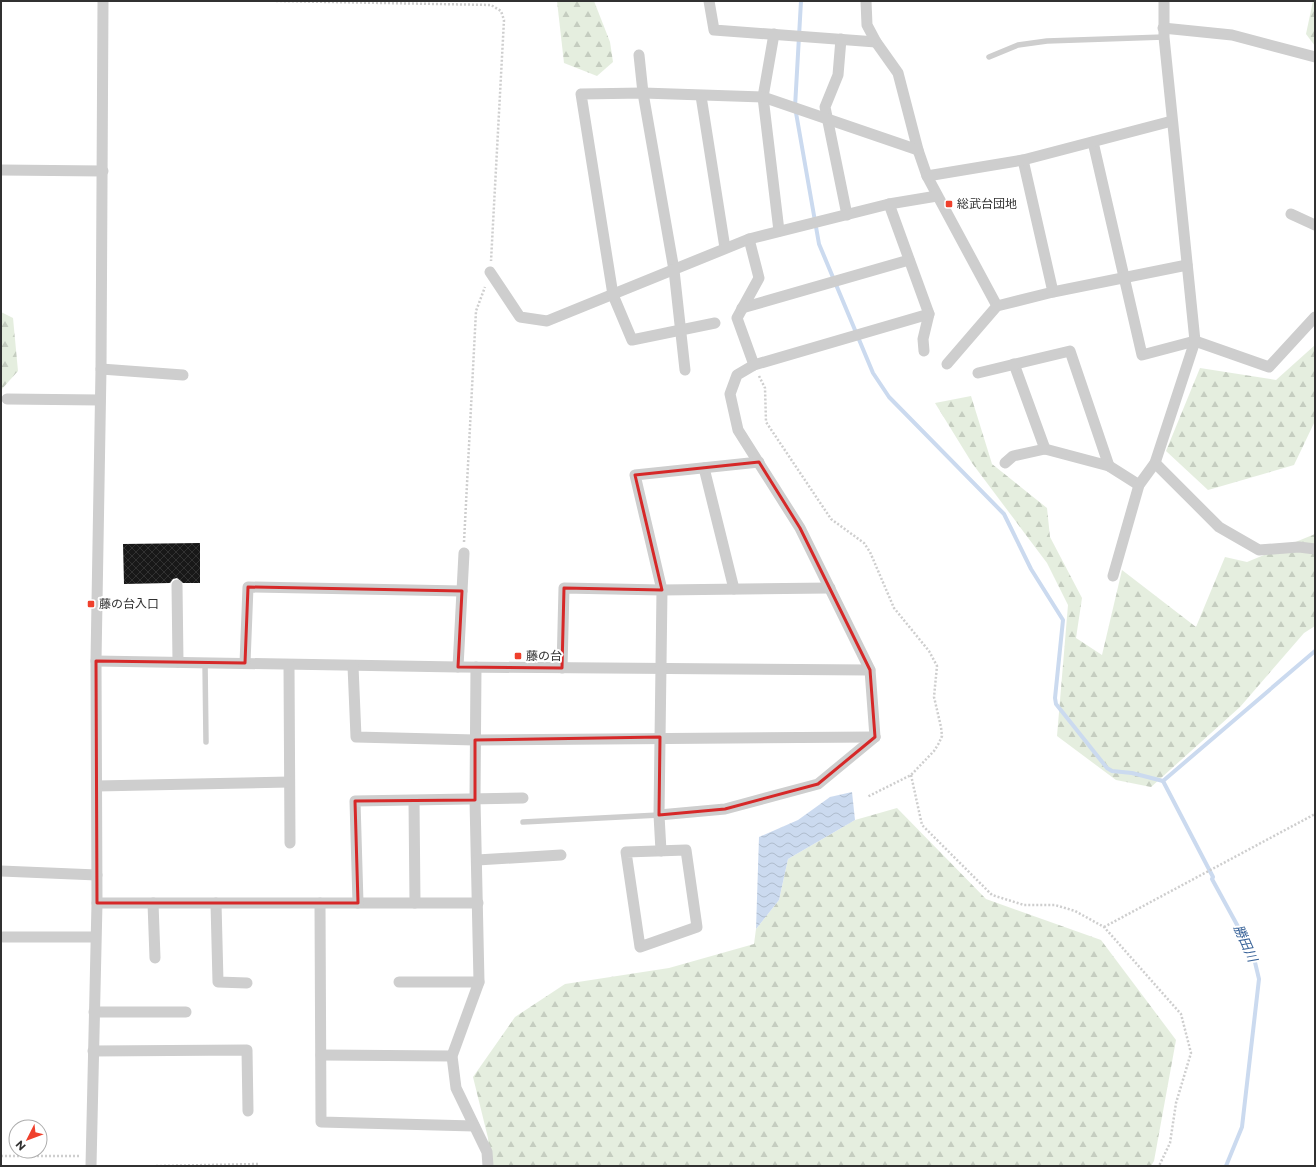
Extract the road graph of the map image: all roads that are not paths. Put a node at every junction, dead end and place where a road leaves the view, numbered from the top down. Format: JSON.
{"nodes":[{"id":1,"x":103,"y":1,"type":"edge"},
{"id":2,"x":709,"y":1,"type":"edge"},
{"id":3,"x":866,"y":1,"type":"edge"},
{"id":4,"x":1164,"y":1,"type":"edge"},
{"id":5,"x":1164,"y":32,"type":"junction"},
{"id":6,"x":774,"y":34,"type":"junction"},
{"id":7,"x":841,"y":39,"type":"junction"},
{"id":8,"x":876,"y":42,"type":"junction"},
{"id":9,"x":639,"y":55,"type":"dead end"},
{"id":10,"x":989,"y":57,"type":"dead end"},
{"id":11,"x":1315,"y":57,"type":"edge"},
{"id":12,"x":643,"y":93,"type":"junction"},
{"id":13,"x":701,"y":96,"type":"junction"},
{"id":14,"x":763,"y":97,"type":"junction"},
{"id":15,"x":826,"y":118,"type":"junction"},
{"id":16,"x":1172,"y":121,"type":"junction"},
{"id":17,"x":1093,"y":142,"type":"junction"},
{"id":18,"x":918,"y":150,"type":"junction"},
{"id":19,"x":1023,"y":160,"type":"junction"},
{"id":20,"x":1,"y":170,"type":"edge"},
{"id":21,"x":103,"y":171,"type":"junction"},
{"id":22,"x":927,"y":176,"type":"junction"},
{"id":23,"x":937,"y":196,"type":"junction"},
{"id":24,"x":889,"y":204,"type":"junction"},
{"id":25,"x":1291,"y":214,"type":"dead end"},
{"id":26,"x":847,"y":215,"type":"junction"},
{"id":27,"x":1315,"y":225,"type":"edge"},
{"id":28,"x":779,"y":231,"type":"junction"},
{"id":29,"x":749,"y":239,"type":"junction"},
{"id":30,"x":725,"y":248,"type":"junction"},
{"id":31,"x":910,"y":260,"type":"junction"},
{"id":32,"x":1187,"y":265,"type":"junction"},
{"id":33,"x":674,"y":270,"type":"junction"},
{"id":34,"x":490,"y":272,"type":"road end"},
{"id":35,"x":1124,"y":277,"type":"junction"},
{"id":36,"x":1053,"y":292,"type":"junction"},
{"id":37,"x":613,"y":296,"type":"junction"},
{"id":38,"x":997,"y":306,"type":"junction"},
{"id":39,"x":742,"y":308,"type":"junction"},
{"id":40,"x":929,"y":314,"type":"junction"},
{"id":41,"x":1315,"y":317,"type":"edge"},
{"id":42,"x":715,"y":323,"type":"dead end"},
{"id":43,"x":682,"y":330,"type":"junction"},
{"id":44,"x":1195,"y":341,"type":"junction"},
{"id":45,"x":924,"y":351,"type":"dead end"},
{"id":46,"x":947,"y":364,"type":"dead end"},
{"id":47,"x":1014,"y":364,"type":"junction"},
{"id":48,"x":754,"y":365,"type":"junction"},
{"id":49,"x":101,"y":369,"type":"junction"},
{"id":50,"x":685,"y":370,"type":"dead end"},
{"id":51,"x":978,"y":372,"type":"dead end"},
{"id":52,"x":183,"y":375,"type":"dead end"},
{"id":53,"x":8,"y":399,"type":"dead end"},
{"id":54,"x":100,"y":400,"type":"junction"},
{"id":55,"x":1045,"y":449,"type":"junction"},
{"id":56,"x":759,"y":462,"type":"junction"},
{"id":57,"x":1005,"y":463,"type":"dead end"},
{"id":58,"x":1155,"y":463,"type":"junction"},
{"id":59,"x":1109,"y":466,"type":"junction"},
{"id":60,"x":704,"y":468,"type":"junction"},
{"id":61,"x":1139,"y":485,"type":"junction"},
{"id":62,"x":1315,"y":549,"type":"edge"},
{"id":63,"x":464,"y":553,"type":"road end"},
{"id":64,"x":1113,"y":576,"type":"dead end"},
{"id":65,"x":177,"y":585,"type":"dead end"},
{"id":66,"x":830,"y":588,"type":"junction"},
{"id":67,"x":734,"y":589,"type":"junction"},
{"id":68,"x":662,"y":590,"type":"junction"},
{"id":69,"x":462,"y":591,"type":"junction"},
{"id":70,"x":96,"y":661,"type":"junction"},
{"id":71,"x":178,"y":662,"type":"junction"},
{"id":72,"x":205,"y":662,"type":"junction"},
{"id":73,"x":245,"y":663,"type":"junction"},
{"id":74,"x":289,"y":665,"type":"junction"},
{"id":75,"x":353,"y":666,"type":"junction"},
{"id":76,"x":458,"y":667,"type":"junction"},
{"id":77,"x":476,"y":667,"type":"junction"},
{"id":78,"x":562,"y":668,"type":"junction"},
{"id":79,"x":660,"y":668,"type":"junction"},
{"id":80,"x":870,"y":670,"type":"junction"},
{"id":81,"x":660,"y":737,"type":"junction"},
{"id":82,"x":876,"y":737,"type":"junction"},
{"id":83,"x":475,"y":740,"type":"junction"},
{"id":84,"x":206,"y":742,"type":"dead end"},
{"id":85,"x":289,"y":782,"type":"junction"},
{"id":86,"x":97,"y":786,"type":"junction"},
{"id":87,"x":523,"y":798,"type":"dead end"},
{"id":88,"x":475,"y":800,"type":"junction"},
{"id":89,"x":414,"y":801,"type":"junction"},
{"id":90,"x":659,"y":815,"type":"junction"},
{"id":91,"x":523,"y":822,"type":"dead end"},
{"id":92,"x":290,"y":843,"type":"dead end"},
{"id":93,"x":661,"y":850,"type":"junction"},
{"id":94,"x":561,"y":855,"type":"dead end"},
{"id":95,"x":477,"y":860,"type":"junction"},
{"id":96,"x":1,"y":871,"type":"edge"},
{"id":97,"x":97,"y":875,"type":"junction"},
{"id":98,"x":98,"y":903,"type":"junction"},
{"id":99,"x":153,"y":903,"type":"junction"},
{"id":100,"x":216,"y":903,"type":"junction"},
{"id":101,"x":320,"y":903,"type":"junction"},
{"id":102,"x":358,"y":903,"type":"junction"},
{"id":103,"x":415,"y":903,"type":"junction"},
{"id":104,"x":478,"y":903,"type":"junction"},
{"id":105,"x":3,"y":937,"type":"dead end"},
{"id":106,"x":95,"y":937,"type":"junction"},
{"id":107,"x":155,"y":958,"type":"dead end"},
{"id":108,"x":399,"y":982,"type":"dead end"},
{"id":109,"x":479,"y":982,"type":"junction"},
{"id":110,"x":247,"y":983,"type":"dead end"},
{"id":111,"x":94,"y":1012,"type":"junction"},
{"id":112,"x":186,"y":1012,"type":"dead end"},
{"id":113,"x":93,"y":1051,"type":"junction"},
{"id":114,"x":321,"y":1055,"type":"junction"},
{"id":115,"x":452,"y":1056,"type":"junction"},
{"id":116,"x":248,"y":1110,"type":"dead end"},
{"id":117,"x":474,"y":1126,"type":"junction"},
{"id":118,"x":91,"y":1161,"type":"edge"},
{"id":119,"x":488,"y":1166,"type":"edge"}],
"edges":[{"from":1,"to":21,"type":"street"},
{"from":2,"to":6,"type":"street"},
{"from":3,"to":8,"type":"street"},
{"from":4,"to":5,"type":"street"},
{"from":5,"to":10,"type":"lane"},
{"from":5,"to":11,"type":"street"},
{"from":5,"to":16,"type":"street"},
{"from":6,"to":7,"type":"street"},
{"from":6,"to":14,"type":"street"},
{"from":7,"to":8,"type":"street"},
{"from":7,"to":15,"type":"street"},
{"from":8,"to":18,"type":"street"},
{"from":9,"to":12,"type":"street"},
{"from":12,"to":13,"type":"street"},
{"from":12,"to":33,"type":"street"},
{"from":12,"to":37,"type":"street"},
{"from":13,"to":14,"type":"street"},
{"from":13,"to":30,"type":"street"},
{"from":14,"to":15,"type":"street"},
{"from":14,"to":28,"type":"street"},
{"from":15,"to":18,"type":"street"},
{"from":15,"to":26,"type":"street"},
{"from":16,"to":17,"type":"street"},
{"from":16,"to":32,"type":"street"},
{"from":17,"to":19,"type":"street"},
{"from":17,"to":35,"type":"street"},
{"from":18,"to":22,"type":"street"},
{"from":19,"to":22,"type":"street"},
{"from":19,"to":36,"type":"street"},
{"from":20,"to":21,"type":"street"},
{"from":21,"to":49,"type":"street"},
{"from":22,"to":23,"type":"street"},
{"from":23,"to":24,"type":"street"},
{"from":23,"to":38,"type":"street"},
{"from":24,"to":26,"type":"street"},
{"from":24,"to":31,"type":"street"},
{"from":25,"to":27,"type":"street"},
{"from":26,"to":28,"type":"street"},
{"from":28,"to":29,"type":"street"},
{"from":29,"to":30,"type":"street"},
{"from":29,"to":39,"type":"street"},
{"from":30,"to":33,"type":"street"},
{"from":31,"to":39,"type":"street"},
{"from":31,"to":40,"type":"street"},
{"from":32,"to":35,"type":"street"},
{"from":32,"to":44,"type":"street"},
{"from":33,"to":37,"type":"street"},
{"from":33,"to":43,"type":"street"},
{"from":34,"to":37,"type":"street"},
{"from":35,"to":36,"type":"street"},
{"from":35,"to":44,"type":"street"},
{"from":36,"to":38,"type":"street"},
{"from":37,"to":43,"type":"street"},
{"from":38,"to":46,"type":"street"},
{"from":39,"to":48,"type":"street"},
{"from":40,"to":45,"type":"street"},
{"from":40,"to":48,"type":"street"},
{"from":41,"to":44,"type":"street"},
{"from":42,"to":43,"type":"street"},
{"from":43,"to":50,"type":"street"},
{"from":44,"to":58,"type":"street"},
{"from":47,"to":51,"type":"street"},
{"from":47,"to":55,"type":"street"},
{"from":47,"to":59,"type":"street"},
{"from":48,"to":56,"type":"street"},
{"from":49,"to":52,"type":"street"},
{"from":49,"to":54,"type":"street"},
{"from":53,"to":54,"type":"street"},
{"from":54,"to":70,"type":"street"},
{"from":55,"to":57,"type":"street"},
{"from":55,"to":59,"type":"street"},
{"from":56,"to":60,"type":"street"},
{"from":56,"to":66,"type":"street"},
{"from":58,"to":61,"type":"street"},
{"from":58,"to":62,"type":"street"},
{"from":59,"to":61,"type":"street"},
{"from":60,"to":67,"type":"street"},
{"from":60,"to":68,"type":"street"},
{"from":61,"to":64,"type":"street"},
{"from":63,"to":69,"type":"street"},
{"from":65,"to":71,"type":"street"},
{"from":66,"to":67,"type":"street"},
{"from":66,"to":80,"type":"street"},
{"from":67,"to":68,"type":"street"},
{"from":68,"to":78,"type":"street"},
{"from":68,"to":79,"type":"street"},
{"from":69,"to":73,"type":"street"},
{"from":69,"to":76,"type":"street"},
{"from":70,"to":71,"type":"street"},
{"from":70,"to":86,"type":"street"},
{"from":71,"to":72,"type":"street"},
{"from":72,"to":73,"type":"street"},
{"from":72,"to":84,"type":"lane"},
{"from":73,"to":74,"type":"street"},
{"from":74,"to":75,"type":"street"},
{"from":74,"to":85,"type":"street"},
{"from":75,"to":76,"type":"street"},
{"from":75,"to":83,"type":"street"},
{"from":76,"to":77,"type":"street"},
{"from":77,"to":78,"type":"street"},
{"from":77,"to":83,"type":"street"},
{"from":78,"to":79,"type":"street"},
{"from":79,"to":80,"type":"street"},
{"from":79,"to":81,"type":"street"},
{"from":80,"to":82,"type":"street"},
{"from":81,"to":82,"type":"street"},
{"from":81,"to":83,"type":"street"},
{"from":81,"to":90,"type":"street"},
{"from":82,"to":90,"type":"street"},
{"from":83,"to":88,"type":"street"},
{"from":85,"to":86,"type":"street"},
{"from":85,"to":92,"type":"street"},
{"from":86,"to":97,"type":"street"},
{"from":87,"to":88,"type":"street"},
{"from":88,"to":89,"type":"street"},
{"from":88,"to":95,"type":"street"},
{"from":89,"to":102,"type":"street"},
{"from":89,"to":103,"type":"street"},
{"from":90,"to":91,"type":"lane"},
{"from":90,"to":93,"type":"street"},
{"from":93,"to":93,"type":"street"},
{"from":94,"to":95,"type":"street"},
{"from":95,"to":104,"type":"street"},
{"from":96,"to":97,"type":"street"},
{"from":97,"to":98,"type":"street"},
{"from":98,"to":99,"type":"street"},
{"from":98,"to":106,"type":"street"},
{"from":99,"to":100,"type":"street"},
{"from":99,"to":107,"type":"street"},
{"from":100,"to":101,"type":"street"},
{"from":100,"to":110,"type":"street"},
{"from":101,"to":102,"type":"street"},
{"from":101,"to":114,"type":"street"},
{"from":102,"to":103,"type":"street"},
{"from":103,"to":104,"type":"street"},
{"from":104,"to":109,"type":"street"},
{"from":105,"to":106,"type":"street"},
{"from":106,"to":111,"type":"street"},
{"from":108,"to":109,"type":"street"},
{"from":109,"to":115,"type":"street"},
{"from":111,"to":112,"type":"street"},
{"from":111,"to":113,"type":"street"},
{"from":113,"to":116,"type":"street"},
{"from":113,"to":118,"type":"street"},
{"from":114,"to":115,"type":"street"},
{"from":114,"to":117,"type":"street"},
{"from":115,"to":117,"type":"street"},
{"from":117,"to":119,"type":"street"}]}
